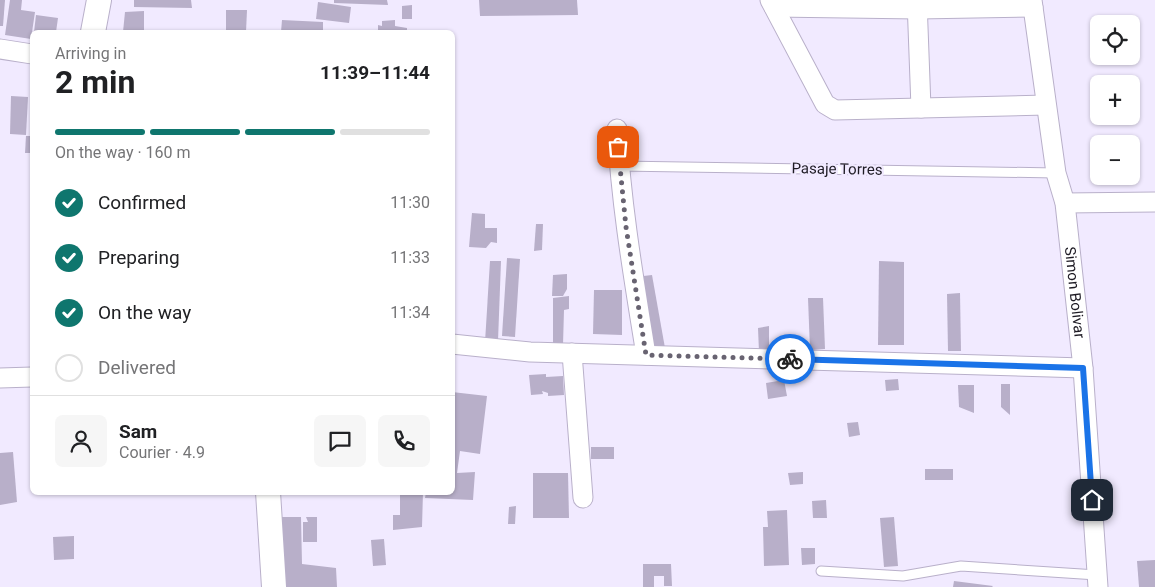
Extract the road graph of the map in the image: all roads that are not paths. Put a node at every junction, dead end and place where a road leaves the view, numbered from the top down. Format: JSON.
{"nodes":[{"id":1,"x":100,"y":0,"type":"edge"},
{"id":2,"x":1033,"y":3,"type":"edge"},
{"id":3,"x":772,"y":4,"type":"edge"},
{"id":4,"x":918,"y":4,"type":"edge"},
{"id":5,"x":93,"y":30,"type":"edge"},
{"id":6,"x":0,"y":49,"type":"edge"},
{"id":7,"x":30,"y":54,"type":"edge"},
{"id":8,"x":1046,"y":105,"type":"junction"},
{"id":9,"x":921,"y":108,"type":"junction"},
{"id":10,"x":617,"y":129,"type":"dead end"},
{"id":11,"x":619,"y":166,"type":"junction"},
{"id":12,"x":1056,"y":173,"type":"junction"},
{"id":13,"x":1155,"y":202,"type":"edge"},
{"id":14,"x":1065,"y":203,"type":"junction"},
{"id":15,"x":455,"y":344,"type":"edge"},
{"id":16,"x":572,"y":353,"type":"junction"},
{"id":17,"x":646,"y":355,"type":"junction"},
{"id":18,"x":1083,"y":368,"type":"junction"},
{"id":19,"x":30,"y":377,"type":"edge"},
{"id":20,"x":0,"y":378,"type":"edge"},
{"id":21,"x":268,"y":495,"type":"edge"},
{"id":22,"x":583,"y":498,"type":"dead end"},
{"id":23,"x":821,"y":570,"type":"dead end"},
{"id":24,"x":1098,"y":581,"type":"edge"},
{"id":25,"x":274,"y":587,"type":"edge"}],
"edges":[{"from":1,"to":5,"type":"street"},
{"from":2,"to":4,"type":"street"},
{"from":2,"to":8,"type":"street","name":"Simon Bolivar"},
{"from":3,"to":4,"type":"street"},
{"from":3,"to":9,"type":"street"},
{"from":4,"to":9,"type":"street"},
{"from":6,"to":7,"type":"street"},
{"from":8,"to":9,"type":"street"},
{"from":8,"to":12,"type":"street","name":"Simon Bolivar"},
{"from":10,"to":11,"type":"street"},
{"from":11,"to":12,"type":"lane","name":"Pasaje Torres"},
{"from":11,"to":17,"type":"street"},
{"from":12,"to":14,"type":"street","name":"Simon Bolivar"},
{"from":13,"to":14,"type":"street"},
{"from":14,"to":18,"type":"street","name":"Simon Bolivar"},
{"from":15,"to":16,"type":"street"},
{"from":16,"to":17,"type":"street"},
{"from":16,"to":22,"type":"street"},
{"from":17,"to":18,"type":"street"},
{"from":18,"to":24,"type":"street","name":"Simon Bolivar"},
{"from":19,"to":20,"type":"street"},
{"from":21,"to":25,"type":"street"},
{"from":23,"to":24,"type":"lane"}]}
